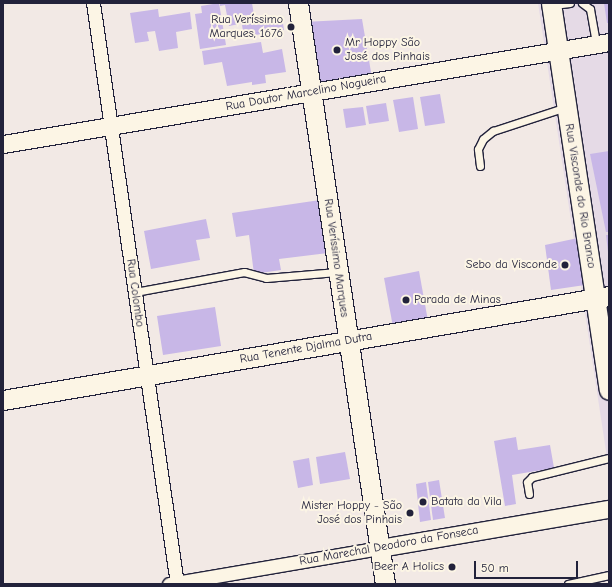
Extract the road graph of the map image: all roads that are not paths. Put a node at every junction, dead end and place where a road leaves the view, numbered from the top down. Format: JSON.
{"nodes":[{"id":1,"x":93,"y":3,"type":"edge"},
{"id":2,"x":298,"y":3,"type":"edge"},
{"id":3,"x":570,"y":3,"type":"edge"},
{"id":4,"x":582,"y":3,"type":"edge"},
{"id":5,"x":551,"y":4,"type":"edge"},
{"id":6,"x":602,"y":43,"type":"edge"},
{"id":7,"x":558,"y":51,"type":"junction"},
{"id":8,"x":311,"y":92,"type":"junction"},
{"id":9,"x":566,"y":107,"type":"junction"},
{"id":10,"x":111,"y":126,"type":"junction"},
{"id":11,"x":3,"y":144,"type":"edge"},
{"id":12,"x":480,"y":166,"type":"dead end"},
{"id":13,"x":338,"y":272,"type":"junction"},
{"id":14,"x":135,"y":292,"type":"junction"},
{"id":15,"x":602,"y":297,"type":"edge"},
{"id":16,"x":348,"y":340,"type":"junction"},
{"id":17,"x":147,"y":375,"type":"junction"},
{"id":18,"x":609,"y":390,"type":"edge"},
{"id":19,"x":3,"y":400,"type":"edge"},
{"id":20,"x":609,"y":458,"type":"edge"},
{"id":21,"x":529,"y":494,"type":"dead end"},
{"id":22,"x":609,"y":509,"type":"edge"},
{"id":23,"x":380,"y":548,"type":"junction"},
{"id":24,"x":609,"y":575,"type":"edge"},
{"id":25,"x":174,"y":584,"type":"edge"},
{"id":26,"x":385,"y":584,"type":"edge"},
{"id":27,"x":568,"y":584,"type":"edge"}],
"edges":[{"from":1,"to":10,"type":"street","name":"Rua Colombo"},
{"from":2,"to":8,"type":"main road","name":"Rua Veríssimo Marques"},
{"from":3,"to":5,"type":"lane"},
{"from":4,"to":6,"type":"lane"},
{"from":5,"to":7,"type":"main road","name":"Rua Visconde do Rio Branco"},
{"from":6,"to":7,"type":"street","name":"Rua Doutor Marcelino Nogueira"},
{"from":7,"to":8,"type":"street","name":"Rua Doutor Marcelino Nogueira"},
{"from":7,"to":9,"type":"main road","name":"Rua Visconde do Rio Branco"},
{"from":8,"to":10,"type":"street","name":"Rua Doutor Marcelino Nogueira"},
{"from":8,"to":13,"type":"main road","name":"Rua Veríssimo Marques"},
{"from":9,"to":12,"type":"lane"},
{"from":9,"to":15,"type":"main road","name":"Rua Visconde do Rio Branco"},
{"from":10,"to":11,"type":"street","name":"Rua Doutor Marcelino Nogueira"},
{"from":10,"to":14,"type":"street","name":"Rua Colombo"},
{"from":13,"to":14,"type":"lane"},
{"from":13,"to":16,"type":"main road","name":"Rua Veríssimo Marques"},
{"from":14,"to":17,"type":"street","name":"Rua Colombo"},
{"from":15,"to":16,"type":"main road","name":"Rua Tenente Djalma Dutra"},
{"from":15,"to":18,"type":"main road","name":"Rua Visconde do Rio Branco"},
{"from":16,"to":17,"type":"main road","name":"Rua Tenente Djalma Dutra"},
{"from":16,"to":23,"type":"main road","name":"Rua Veríssimo Marques"},
{"from":17,"to":19,"type":"main road","name":"Rua Tenente Djalma Dutra"},
{"from":17,"to":25,"type":"street","name":"Rua Colombo"},
{"from":20,"to":21,"type":"lane"},
{"from":22,"to":23,"type":"street","name":"Rua Marechal Deodoro da Fonseca"},
{"from":23,"to":25,"type":"street","name":"Rua Marechal Deodoro da Fonseca"},
{"from":23,"to":26,"type":"main road","name":"Rua Veríssimo Marques"},
{"from":24,"to":27,"type":"lane"}]}
